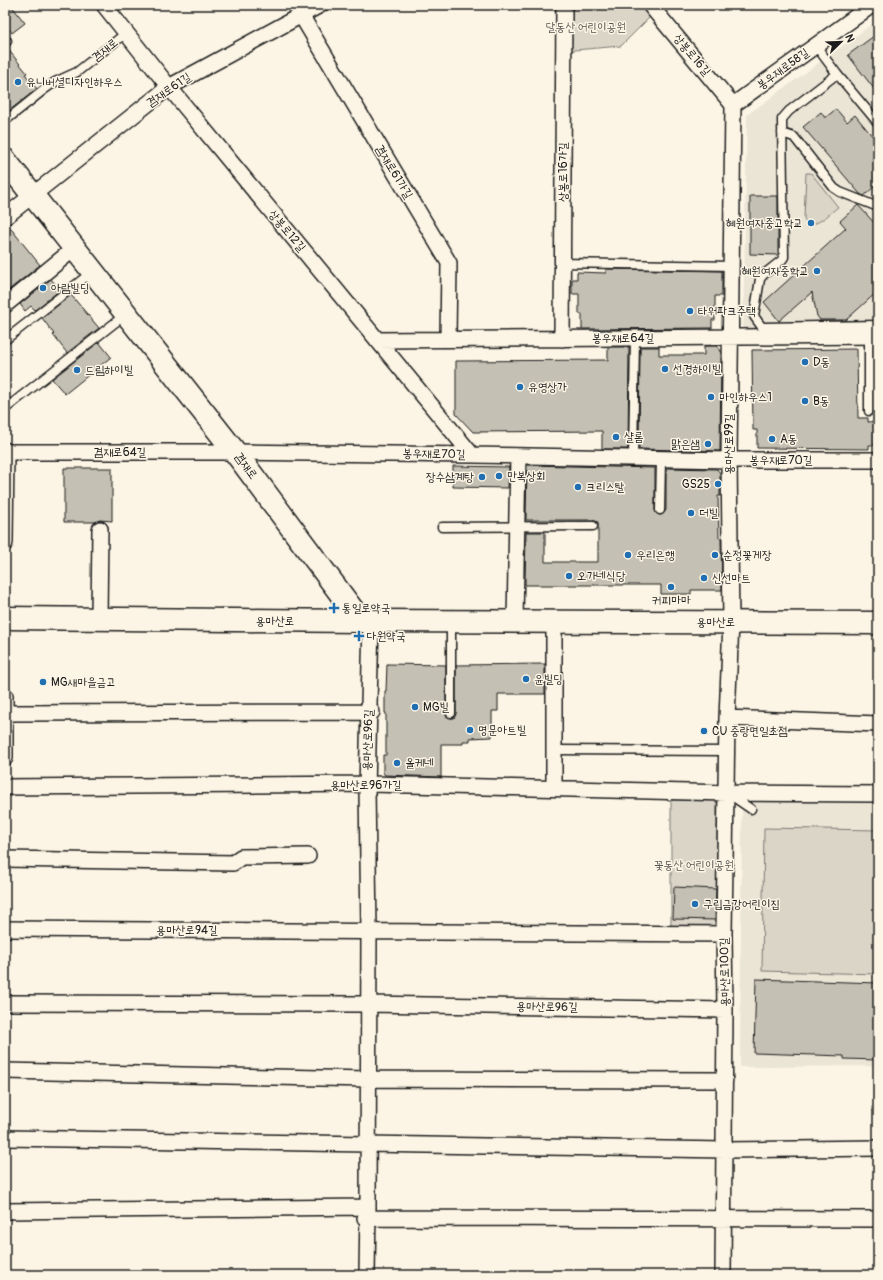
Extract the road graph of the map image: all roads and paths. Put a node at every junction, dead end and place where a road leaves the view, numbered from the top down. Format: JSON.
{"nodes":[{"id":1,"x":104,"y":5,"type":"edge"},
{"id":2,"x":320,"y":5,"type":"edge"},
{"id":3,"x":564,"y":5,"type":"edge"},
{"id":4,"x":650,"y":5,"type":"edge"},
{"id":5,"x":872,"y":5,"type":"edge"},
{"id":6,"x":301,"y":15,"type":"junction"},
{"id":7,"x":126,"y":33,"type":"junction"},
{"id":8,"x":816,"y":46,"type":"junction"},
{"id":9,"x":837,"y":74,"type":"junction"},
{"id":10,"x":169,"y":87,"type":"junction"},
{"id":11,"x":733,"y":105,"type":"junction"},
{"id":12,"x":5,"y":121,"type":"edge"},
{"id":13,"x":878,"y":123,"type":"edge"},
{"id":14,"x":782,"y":133,"type":"junction"},
{"id":15,"x":5,"y":160,"type":"edge"},
{"id":16,"x":32,"y":195,"type":"junction"},
{"id":17,"x":878,"y":207,"type":"edge"},
{"id":18,"x":5,"y":217,"type":"edge"},
{"id":19,"x":74,"y":248,"type":"junction"},
{"id":20,"x":562,"y":263,"type":"junction"},
{"id":21,"x":732,"y":266,"type":"junction"},
{"id":22,"x":93,"y":271,"type":"junction"},
{"id":23,"x":5,"y":305,"type":"edge"},
{"id":24,"x":126,"y":314,"type":"junction"},
{"id":25,"x":875,"y":333,"type":"edge"},
{"id":26,"x":635,"y":338,"type":"junction"},
{"id":27,"x":731,"y":338,"type":"junction"},
{"id":28,"x":448,"y":339,"type":"junction"},
{"id":29,"x":562,"y":339,"type":"junction"},
{"id":30,"x":5,"y":340,"type":"edge"},
{"id":31,"x":377,"y":340,"type":"junction"},
{"id":32,"x":5,"y":409,"type":"edge"},
{"id":33,"x":869,"y":411,"type":"dead end"},
{"id":34,"x":5,"y":451,"type":"edge"},
{"id":35,"x":235,"y":452,"type":"junction"},
{"id":36,"x":472,"y":455,"type":"junction"},
{"id":37,"x":518,"y":456,"type":"junction"},
{"id":38,"x":633,"y":458,"type":"junction"},
{"id":39,"x":661,"y":459,"type":"junction"},
{"id":40,"x":729,"y":460,"type":"junction"},
{"id":41,"x":878,"y":460,"type":"edge"},
{"id":42,"x":660,"y":510,"type":"dead end"},
{"id":43,"x":5,"y":522,"type":"edge"},
{"id":44,"x":517,"y":526,"type":"junction"},
{"id":45,"x":593,"y":526,"type":"dead end"},
{"id":46,"x":442,"y":527,"type":"dead end"},
{"id":47,"x":100,"y":529,"type":"dead end"},
{"id":48,"x":5,"y":543,"type":"edge"},
{"id":49,"x":5,"y":618,"type":"edge"},
{"id":50,"x":99,"y":619,"type":"junction"},
{"id":51,"x":366,"y":621,"type":"junction"},
{"id":52,"x":451,"y":621,"type":"junction"},
{"id":53,"x":515,"y":621,"type":"junction"},
{"id":54,"x":554,"y":621,"type":"junction"},
{"id":55,"x":731,"y":622,"type":"junction"},
{"id":56,"x":878,"y":623,"type":"edge"},
{"id":57,"x":5,"y":696,"type":"edge"},
{"id":58,"x":371,"y":712,"type":"junction"},
{"id":59,"x":5,"y":713,"type":"edge"},
{"id":60,"x":451,"y":713,"type":"dead end"},
{"id":61,"x":727,"y":718,"type":"junction"},
{"id":62,"x":878,"y":724,"type":"edge"},
{"id":63,"x":554,"y":750,"type":"junction"},
{"id":64,"x":727,"y":751,"type":"junction"},
{"id":65,"x":5,"y":758,"type":"edge"},
{"id":66,"x":367,"y":784,"type":"junction"},
{"id":67,"x":5,"y":787,"type":"edge"},
{"id":68,"x":554,"y":788,"type":"junction"},
{"id":69,"x":727,"y":793,"type":"junction"},
{"id":70,"x":878,"y":794,"type":"edge"},
{"id":71,"x":751,"y":809,"type":"dead end"},
{"id":72,"x":308,"y":856,"type":"dead end"},
{"id":73,"x":5,"y":859,"type":"edge"},
{"id":74,"x":5,"y":929,"type":"edge"},
{"id":75,"x":369,"y":931,"type":"junction"},
{"id":76,"x":724,"y":934,"type":"junction"},
{"id":77,"x":5,"y":1003,"type":"edge"},
{"id":78,"x":368,"y":1004,"type":"junction"},
{"id":79,"x":726,"y":1010,"type":"junction"},
{"id":80,"x":5,"y":1070,"type":"edge"},
{"id":81,"x":368,"y":1079,"type":"junction"},
{"id":82,"x":725,"y":1080,"type":"junction"},
{"id":83,"x":5,"y":1138,"type":"edge"},
{"id":84,"x":368,"y":1144,"type":"junction"},
{"id":85,"x":878,"y":1148,"type":"edge"},
{"id":86,"x":724,"y":1150,"type":"junction"},
{"id":87,"x":5,"y":1211,"type":"edge"},
{"id":88,"x":367,"y":1214,"type":"junction"},
{"id":89,"x":724,"y":1218,"type":"junction"},
{"id":90,"x":878,"y":1219,"type":"edge"},
{"id":91,"x":367,"y":1275,"type":"edge"},
{"id":92,"x":724,"y":1275,"type":"edge"}],
"edges":[{"from":1,"to":7,"type":"street","name":"상봉로12길"},
{"from":2,"to":6,"type":"street","name":"겸재로61길"},
{"from":3,"to":20,"type":"street","name":"상봉로16가길"},
{"from":4,"to":11,"type":"street","name":"상봉로16길"},
{"from":5,"to":8,"type":"street","name":"봉우재로58길"},
{"from":6,"to":10,"type":"street","name":"겸재로61길"},
{"from":6,"to":28,"type":"street","name":"겸재로61가길"},
{"from":7,"to":10,"type":"street","name":"상봉로12길"},
{"from":7,"to":12,"type":"lane","name":"겸재로"},
{"from":8,"to":9,"type":"lane"},
{"from":8,"to":11,"type":"street","name":"봉우재로58길"},
{"from":9,"to":13,"type":"lane"},
{"from":9,"to":14,"type":"lane"},
{"from":10,"to":16,"type":"street","name":"겸재로61길"},
{"from":10,"to":31,"type":"street","name":"상봉로12길"},
{"from":11,"to":21,"type":"street","name":"용마산로99길"},
{"from":14,"to":17,"type":"lane"},
{"from":14,"to":25,"type":"lane"},
{"from":15,"to":16,"type":"main road","name":"겸재로"},
{"from":16,"to":18,"type":"street"},
{"from":16,"to":19,"type":"main road","name":"겸재로"},
{"from":19,"to":22,"type":"main road","name":"겸재로"},
{"from":19,"to":23,"type":"street"},
{"from":20,"to":21,"type":"lane"},
{"from":20,"to":29,"type":"street","name":"상봉로16가길"},
{"from":21,"to":27,"type":"street","name":"용마산로99길"},
{"from":22,"to":24,"type":"main road","name":"겸재로"},
{"from":22,"to":30,"type":"lane"},
{"from":24,"to":32,"type":"lane"},
{"from":24,"to":35,"type":"main road","name":"겸재로"},
{"from":25,"to":27,"type":"street","name":"봉우재로64길"},
{"from":25,"to":33,"type":"lane"},
{"from":26,"to":27,"type":"street","name":"봉우재로64길"},
{"from":26,"to":29,"type":"street","name":"봉우재로64길"},
{"from":26,"to":38,"type":"lane"},
{"from":27,"to":40,"type":"street","name":"용마산로99길"},
{"from":28,"to":29,"type":"street","name":"봉우재로64길"},
{"from":28,"to":31,"type":"street","name":"봉우재로64길"},
{"from":31,"to":36,"type":"street","name":"상봉로12길"},
{"from":34,"to":35,"type":"street","name":"겸재로64길"},
{"from":34,"to":43,"type":"street"},
{"from":35,"to":36,"type":"street","name":"봉우재로70길"},
{"from":35,"to":51,"type":"main road","name":"겸재로"},
{"from":36,"to":37,"type":"street","name":"봉우재로70길"},
{"from":37,"to":38,"type":"street","name":"봉우재로70길"},
{"from":37,"to":44,"type":"street"},
{"from":38,"to":39,"type":"street","name":"봉우재로70길"},
{"from":39,"to":40,"type":"street","name":"봉우재로70길"},
{"from":39,"to":42,"type":"lane"},
{"from":40,"to":41,"type":"street","name":"봉우재로70길"},
{"from":40,"to":55,"type":"street","name":"용마산로99길"},
{"from":43,"to":48,"type":"street"},
{"from":44,"to":45,"type":"lane"},
{"from":44,"to":46,"type":"lane"},
{"from":44,"to":53,"type":"street"},
{"from":47,"to":50,"type":"street"},
{"from":49,"to":50,"type":"main road","name":"용마산로"},
{"from":50,"to":51,"type":"main road","name":"용마산로"},
{"from":51,"to":52,"type":"main road","name":"용마산로"},
{"from":51,"to":58,"type":"street","name":"용마산로96길"},
{"from":52,"to":53,"type":"main road","name":"용마산로"},
{"from":52,"to":60,"type":"lane"},
{"from":53,"to":54,"type":"main road","name":"용마산로"},
{"from":54,"to":55,"type":"main road","name":"용마산로"},
{"from":54,"to":63,"type":"street"},
{"from":55,"to":56,"type":"main road","name":"용마산로"},
{"from":55,"to":61,"type":"street","name":"용마산로100길"},
{"from":57,"to":59,"type":"street"},
{"from":58,"to":59,"type":"street"},
{"from":58,"to":66,"type":"street","name":"용마산로96길"},
{"from":59,"to":65,"type":"street"},
{"from":61,"to":62,"type":"street"},
{"from":61,"to":64,"type":"street","name":"용마산로100길"},
{"from":63,"to":64,"type":"lane"},
{"from":63,"to":68,"type":"street"},
{"from":64,"to":69,"type":"street","name":"용마산로100길"},
{"from":66,"to":67,"type":"street","name":"용마산로96가길"},
{"from":66,"to":68,"type":"street","name":"용마산로96가길"},
{"from":66,"to":75,"type":"street","name":"용마산로96길"},
{"from":68,"to":69,"type":"street","name":"용마산로96가길"},
{"from":69,"to":70,"type":"street"},
{"from":69,"to":71,"type":"lane"},
{"from":69,"to":76,"type":"street","name":"용마산로100길"},
{"from":72,"to":73,"type":"street"},
{"from":74,"to":75,"type":"street","name":"용마산로94길"},
{"from":75,"to":76,"type":"street"},
{"from":75,"to":78,"type":"street","name":"용마산로96길"},
{"from":76,"to":79,"type":"street","name":"용마산로100길"},
{"from":77,"to":78,"type":"street"},
{"from":78,"to":79,"type":"street","name":"용마산로96길"},
{"from":78,"to":81,"type":"street","name":"용마산로96길"},
{"from":79,"to":82,"type":"street","name":"용마산로100길"},
{"from":80,"to":81,"type":"street"},
{"from":81,"to":82,"type":"street"},
{"from":81,"to":84,"type":"street","name":"용마산로96길"},
{"from":82,"to":86,"type":"street","name":"용마산로100길"},
{"from":83,"to":84,"type":"street"},
{"from":84,"to":86,"type":"street"},
{"from":84,"to":88,"type":"street","name":"용마산로96길"},
{"from":85,"to":86,"type":"street"},
{"from":86,"to":89,"type":"street","name":"용마산로100길"},
{"from":87,"to":88,"type":"street"},
{"from":88,"to":89,"type":"street"},
{"from":88,"to":91,"type":"street","name":"용마산로96길"},
{"from":89,"to":90,"type":"street"},
{"from":89,"to":92,"type":"street","name":"용마산로100길"}]}
